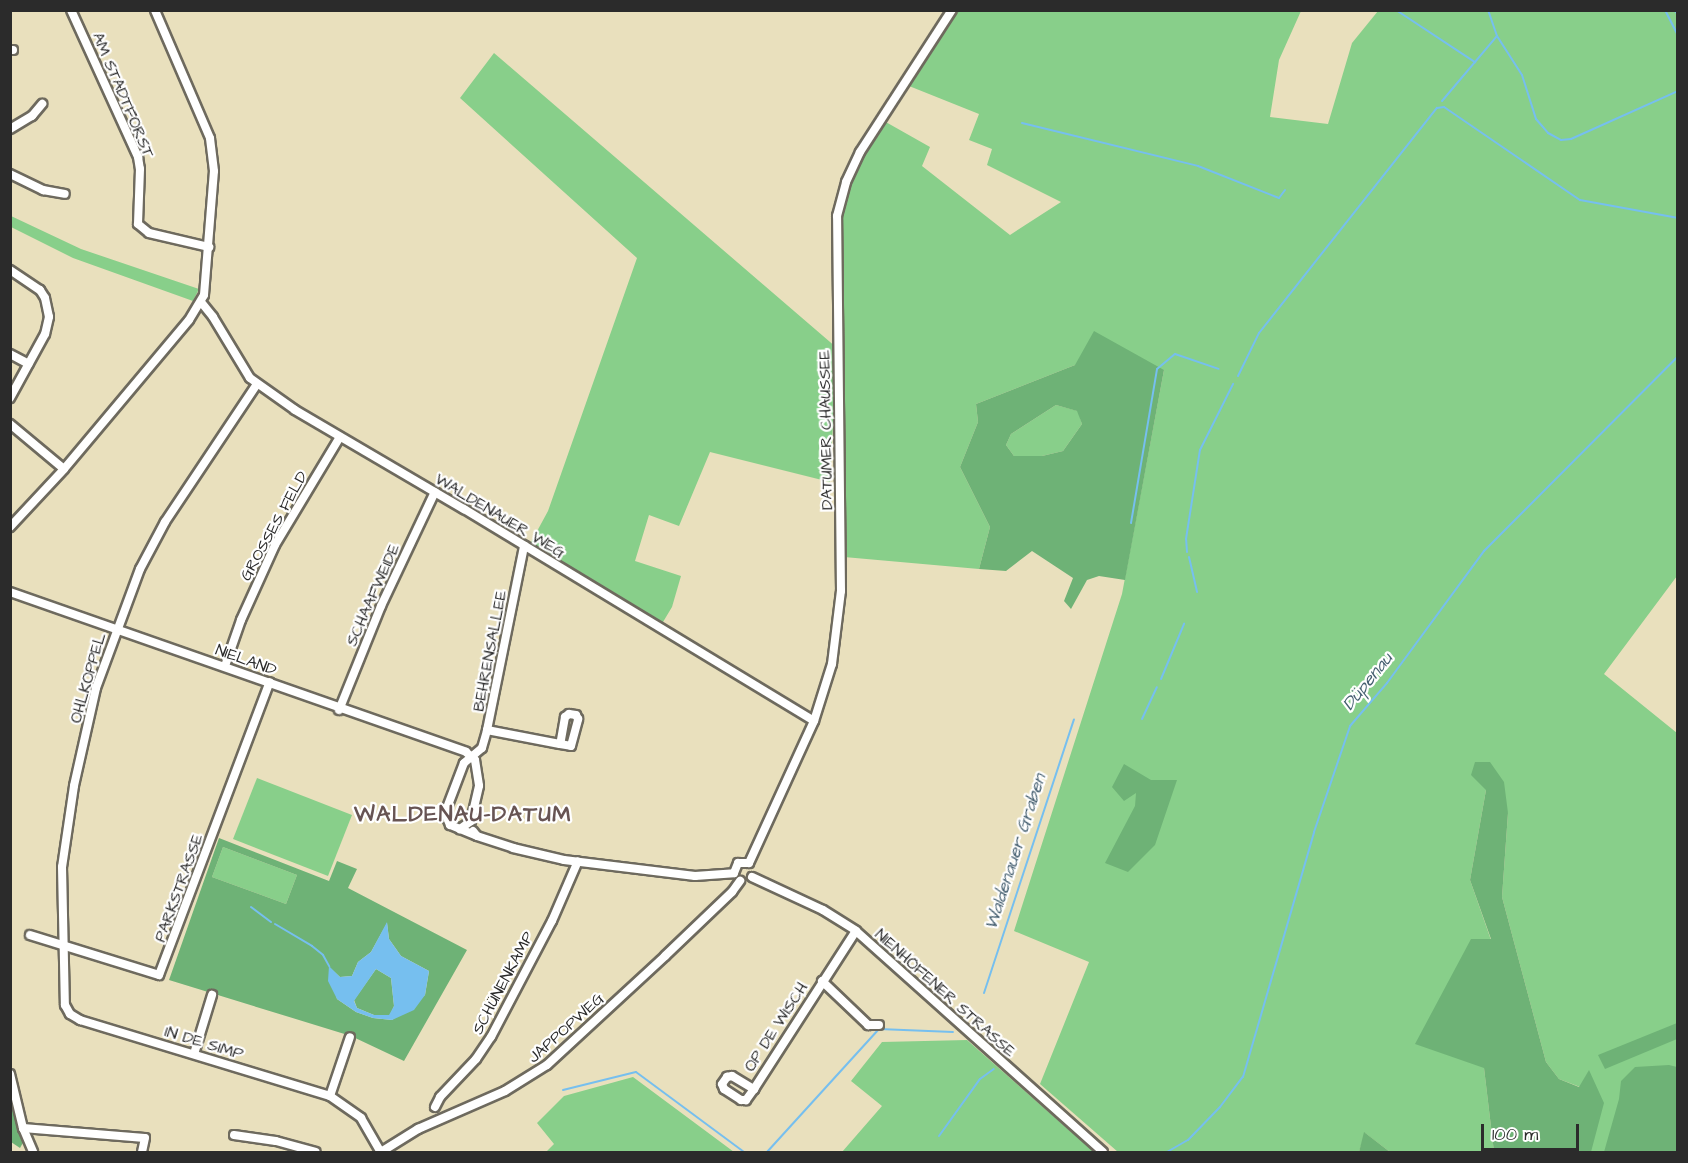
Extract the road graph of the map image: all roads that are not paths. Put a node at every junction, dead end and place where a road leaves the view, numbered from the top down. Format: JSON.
{"nodes":[{"id":1,"x":71,"y":10,"type":"edge"},
{"id":2,"x":154,"y":10,"type":"edge"},
{"id":3,"x":952,"y":10,"type":"edge"},
{"id":4,"x":42,"y":104,"type":"dead end"},
{"id":5,"x":10,"y":129,"type":"edge"},
{"id":6,"x":10,"y":174,"type":"edge"},
{"id":7,"x":65,"y":194,"type":"dead end"},
{"id":8,"x":209,"y":247,"type":"junction"},
{"id":9,"x":10,"y":270,"type":"edge"},
{"id":10,"x":201,"y":302,"type":"junction"},
{"id":11,"x":10,"y":354,"type":"edge"},
{"id":12,"x":29,"y":364,"type":"junction"},
{"id":13,"x":257,"y":384,"type":"junction"},
{"id":14,"x":10,"y":398,"type":"edge"},
{"id":15,"x":10,"y":424,"type":"edge"},
{"id":16,"x":340,"y":436,"type":"junction"},
{"id":17,"x":64,"y":469,"type":"junction"},
{"id":18,"x":435,"y":492,"type":"junction"},
{"id":19,"x":10,"y":527,"type":"edge"},
{"id":20,"x":524,"y":546,"type":"junction"},
{"id":21,"x":10,"y":592,"type":"edge"},
{"id":22,"x":116,"y":629,"type":"junction"},
{"id":23,"x":225,"y":666,"type":"junction"},
{"id":24,"x":270,"y":682,"type":"junction"},
{"id":25,"x":339,"y":710,"type":"junction"},
{"id":26,"x":814,"y":721,"type":"junction"},
{"id":27,"x":487,"y":730,"type":"junction"},
{"id":28,"x":560,"y":744,"type":"dead end"},
{"id":29,"x":472,"y":756,"type":"junction"},
{"id":30,"x":469,"y":824,"type":"junction"},
{"id":31,"x":460,"y":829,"type":"junction"},
{"id":32,"x":475,"y":835,"type":"junction"},
{"id":33,"x":578,"y":861,"type":"junction"},
{"id":34,"x":749,"y":863,"type":"junction"},
{"id":35,"x":734,"y":873,"type":"junction"},
{"id":36,"x":752,"y":877,"type":"junction"},
{"id":37,"x":740,"y":881,"type":"junction"},
{"id":38,"x":856,"y":932,"type":"junction"},
{"id":39,"x":30,"y":935,"type":"dead end"},
{"id":40,"x":62,"y":945,"type":"junction"},
{"id":41,"x":822,"y":981,"type":"junction"},
{"id":42,"x":212,"y":995,"type":"dead end"},
{"id":43,"x":70,"y":1014,"type":"joint"},
{"id":44,"x":879,"y":1025,"type":"dead end"},
{"id":45,"x":350,"y":1037,"type":"dead end"},
{"id":46,"x":194,"y":1054,"type":"junction"},
{"id":47,"x":10,"y":1074,"type":"edge"},
{"id":48,"x":754,"y":1089,"type":"dead end"},
{"id":49,"x":330,"y":1096,"type":"junction"},
{"id":50,"x":435,"y":1107,"type":"dead end"},
{"id":51,"x":23,"y":1128,"type":"junction"},
{"id":52,"x":234,"y":1135,"type":"dead end"},
{"id":53,"x":33,"y":1152,"type":"edge"},
{"id":54,"x":142,"y":1152,"type":"edge"},
{"id":55,"x":316,"y":1152,"type":"edge"},
{"id":56,"x":381,"y":1152,"type":"edge"},
{"id":57,"x":1103,"y":1152,"type":"edge"}],
"edges":[{"from":1,"to":8,"type":"street","name":"AM STADTFORST"},
{"from":2,"to":8,"type":"street"},
{"from":3,"to":26,"type":"street","name":"DATUMER CHAUSSEE"},
{"from":4,"to":5,"type":"street"},
{"from":6,"to":7,"type":"street"},
{"from":8,"to":10,"type":"street"},
{"from":9,"to":12,"type":"street"},
{"from":10,"to":13,"type":"street","name":"WALDENAUER WEG"},
{"from":10,"to":17,"type":"street"},
{"from":11,"to":12,"type":"street"},
{"from":12,"to":14,"type":"street"},
{"from":13,"to":16,"type":"street","name":"WALDENAUER WEG"},
{"from":13,"to":22,"type":"street","name":"OHLKOPPEL"},
{"from":15,"to":17,"type":"street"},
{"from":16,"to":18,"type":"street","name":"WALDENAUER WEG"},
{"from":16,"to":23,"type":"street","name":"GROSSES FELD"},
{"from":17,"to":19,"type":"street"},
{"from":18,"to":20,"type":"street","name":"WALDENAUER WEG"},
{"from":18,"to":25,"type":"street","name":"SCHAAFWEIDE"},
{"from":20,"to":26,"type":"street","name":"WALDENAUER WEG"},
{"from":20,"to":27,"type":"street","name":"BEHRENSALLEE"},
{"from":21,"to":22,"type":"street","name":"NIELAND"},
{"from":22,"to":23,"type":"street","name":"NIELAND"},
{"from":22,"to":40,"type":"street","name":"OHLKOPPEL"},
{"from":23,"to":24,"type":"street","name":"NIELAND"},
{"from":24,"to":25,"type":"street","name":"NIELAND"},
{"from":24,"to":40,"type":"street","name":"PARKSTRASSE"},
{"from":25,"to":29,"type":"street","name":"NIELAND"},
{"from":26,"to":34,"type":"street","name":"DATUMER CHAUSSEE"},
{"from":27,"to":28,"type":"street"},
{"from":27,"to":29,"type":"street","name":"BEHRENSALLEE"},
{"from":29,"to":30,"type":"street"},
{"from":29,"to":31,"type":"street","name":"BEHRENSALLEE"},
{"from":30,"to":31,"type":"street"},
{"from":30,"to":32,"type":"street"},
{"from":31,"to":32,"type":"street"},
{"from":32,"to":33,"type":"street"},
{"from":33,"to":35,"type":"street"},
{"from":33,"to":50,"type":"street","name":"SCHÜNENKAMP"},
{"from":34,"to":35,"type":"street"},
{"from":34,"to":36,"type":"street"},
{"from":35,"to":37,"type":"street"},
{"from":36,"to":37,"type":"street"},
{"from":36,"to":38,"type":"street","name":"NIENHÖFENER STRASSE"},
{"from":37,"to":56,"type":"street","name":"JAPPOPWEG"},
{"from":38,"to":41,"type":"street","name":"OP DE WISCH"},
{"from":38,"to":57,"type":"street","name":"NIENHÖFENER STRASSE"},
{"from":39,"to":40,"type":"street","name":"PARKSTRASSE"},
{"from":40,"to":43,"type":"street","name":"OHLKOPPEL"},
{"from":41,"to":44,"type":"street","name":"OP DE WISCH"},
{"from":41,"to":48,"type":"street","name":"OP DE WISCH"},
{"from":42,"to":46,"type":"street"},
{"from":43,"to":46,"type":"street","name":"IN DE SIMP"},
{"from":45,"to":49,"type":"street"},
{"from":46,"to":49,"type":"street","name":"IN DE SIMP"},
{"from":47,"to":51,"type":"street"},
{"from":49,"to":56,"type":"street","name":"IN DE SIMP"},
{"from":51,"to":53,"type":"street"},
{"from":51,"to":54,"type":"street"},
{"from":52,"to":55,"type":"street"}]}
